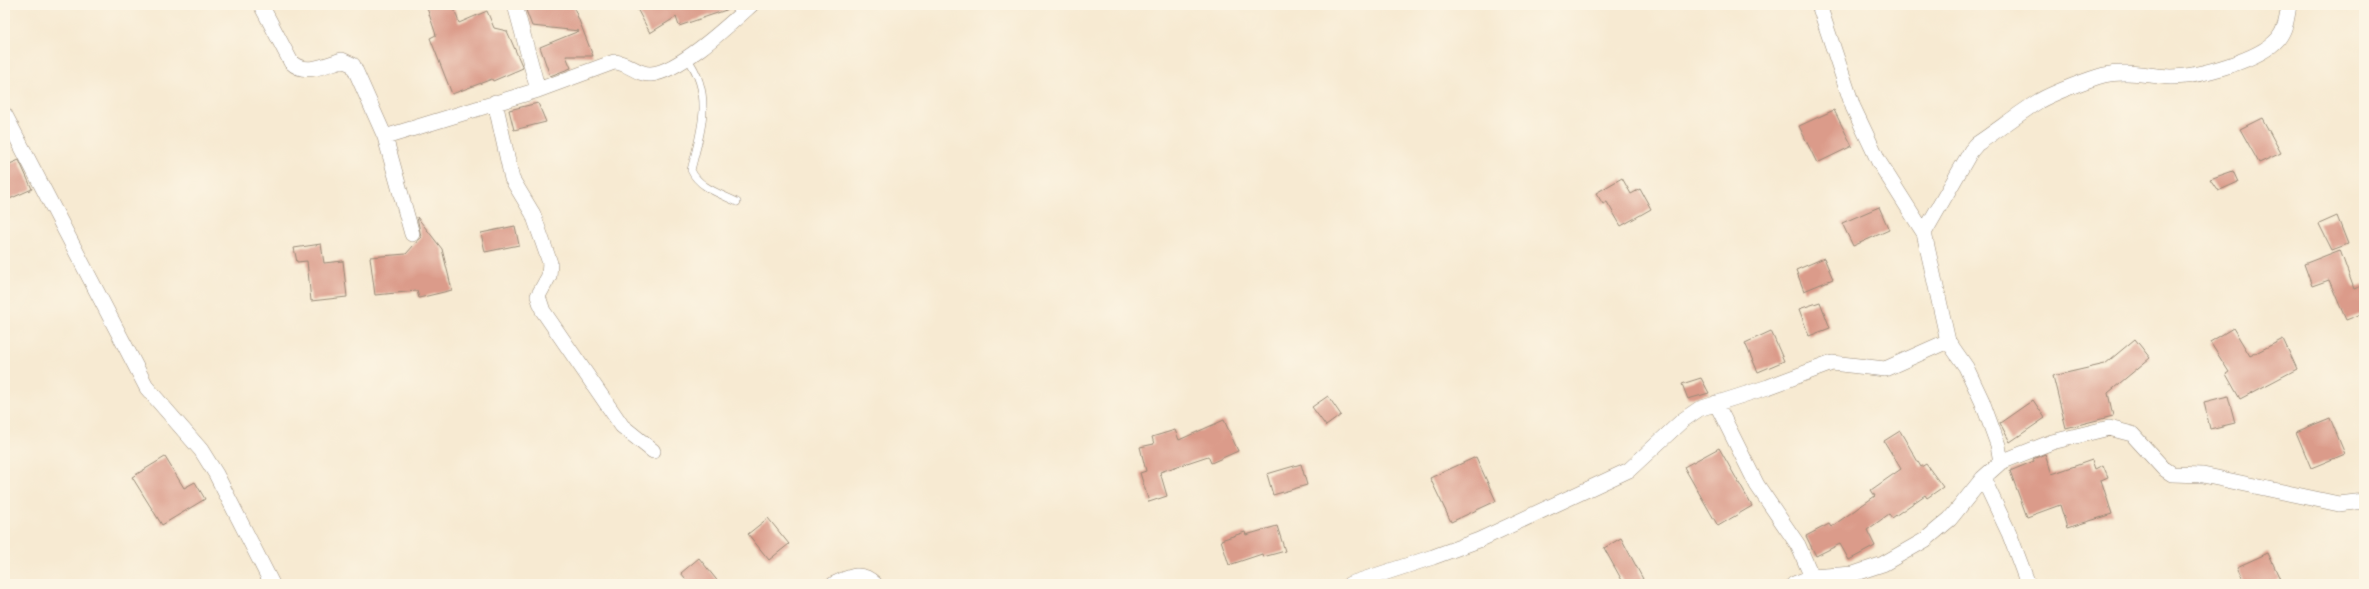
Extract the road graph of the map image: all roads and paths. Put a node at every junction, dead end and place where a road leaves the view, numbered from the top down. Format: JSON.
{"nodes":[{"id":1,"x":261,"y":5,"type":"edge"},
{"id":2,"x":515,"y":5,"type":"edge"},
{"id":3,"x":751,"y":5,"type":"edge"},
{"id":4,"x":1820,"y":5,"type":"edge"},
{"id":5,"x":2289,"y":5,"type":"edge"},
{"id":6,"x":687,"y":58,"type":"junction"},
{"id":7,"x":538,"y":90,"type":"junction"},
{"id":8,"x":495,"y":102,"type":"junction"},
{"id":9,"x":5,"y":115,"type":"edge"},
{"id":10,"x":385,"y":137,"type":"junction"},
{"id":11,"x":737,"y":202,"type":"dead end"},
{"id":12,"x":1924,"y":233,"type":"junction"},
{"id":13,"x":412,"y":234,"type":"dead end"},
{"id":14,"x":1948,"y":341,"type":"junction"},
{"id":15,"x":1716,"y":403,"type":"junction"},
{"id":16,"x":653,"y":451,"type":"dead end"},
{"id":17,"x":2001,"y":462,"type":"junction"},
{"id":18,"x":1983,"y":478,"type":"junction"},
{"id":19,"x":2364,"y":501,"type":"edge"},
{"id":20,"x":1812,"y":577,"type":"junction"},
{"id":21,"x":272,"y":584,"type":"edge"},
{"id":22,"x":834,"y":584,"type":"edge"},
{"id":23,"x":875,"y":584,"type":"edge"},
{"id":24,"x":1350,"y":584,"type":"edge"},
{"id":25,"x":1794,"y":584,"type":"edge"},
{"id":26,"x":2028,"y":584,"type":"edge"}],
"edges":[{"from":1,"to":10,"type":"street"},
{"from":2,"to":7,"type":"street"},
{"from":3,"to":6,"type":"street"},
{"from":4,"to":12,"type":"street"},
{"from":5,"to":12,"type":"street"},
{"from":6,"to":7,"type":"street"},
{"from":6,"to":11,"type":"lane"},
{"from":7,"to":8,"type":"street"},
{"from":8,"to":10,"type":"street"},
{"from":8,"to":16,"type":"street"},
{"from":9,"to":21,"type":"street"},
{"from":10,"to":13,"type":"street"},
{"from":12,"to":14,"type":"street"},
{"from":14,"to":15,"type":"street"},
{"from":14,"to":17,"type":"street"},
{"from":15,"to":20,"type":"street"},
{"from":15,"to":24,"type":"street"},
{"from":17,"to":18,"type":"street"},
{"from":17,"to":19,"type":"street"},
{"from":18,"to":20,"type":"street"},
{"from":18,"to":26,"type":"street"},
{"from":20,"to":25,"type":"street"},
{"from":22,"to":23,"type":"street"}]}
